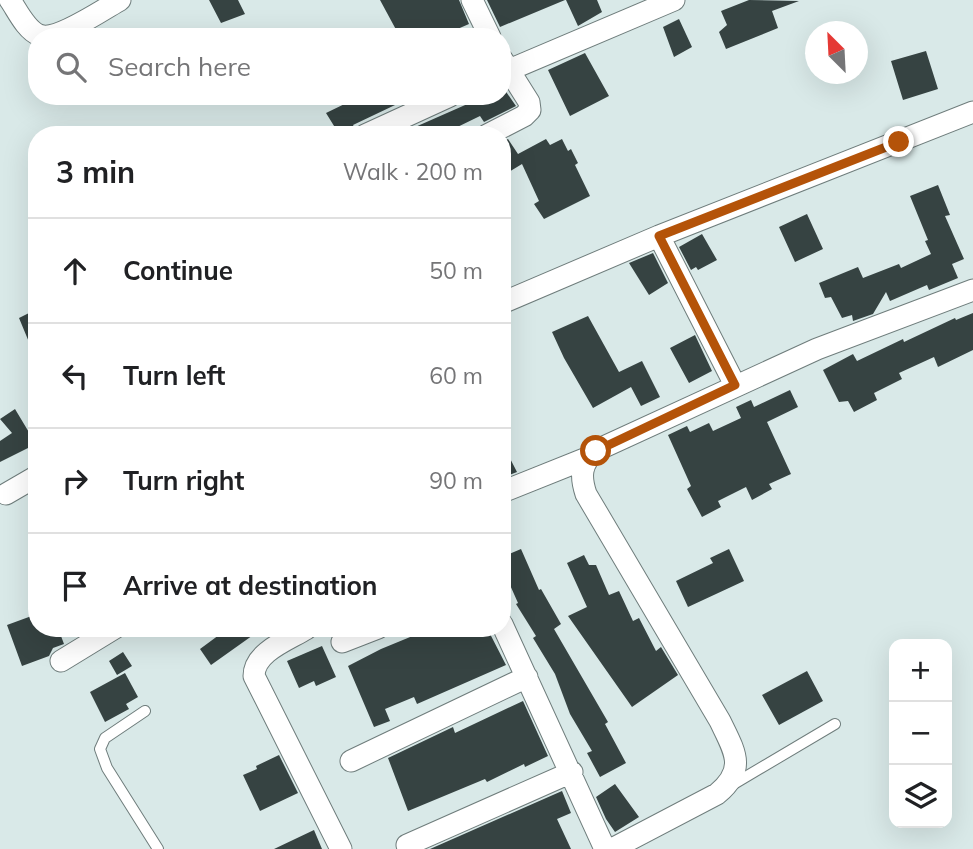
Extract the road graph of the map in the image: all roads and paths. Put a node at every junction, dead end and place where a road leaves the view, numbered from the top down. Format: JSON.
{"nodes":[{"id":1,"x":10,"y":0,"type":"edge"},
{"id":2,"x":120,"y":0,"type":"edge"},
{"id":3,"x":472,"y":0,"type":"edge"},
{"id":4,"x":674,"y":0,"type":"edge"},
{"id":5,"x":630,"y":8,"type":"edge"},
{"id":6,"x":31,"y":28,"type":"edge"},
{"id":7,"x":69,"y":28,"type":"edge"},
{"id":8,"x":486,"y":28,"type":"edge"},
{"id":9,"x":511,"y":64,"type":"edge"},
{"id":10,"x":511,"y":77,"type":"edge"},
{"id":11,"x":430,"y":105,"type":"edge"},
{"id":12,"x":973,"y":112,"type":"edge"},
{"id":13,"x":385,"y":126,"type":"edge"},
{"id":14,"x":505,"y":126,"type":"edge"},
{"id":15,"x":659,"y":236,"type":"junction"},
{"id":16,"x":973,"y":290,"type":"edge"},
{"id":17,"x":511,"y":299,"type":"edge"},
{"id":18,"x":735,"y":385,"type":"junction"},
{"id":19,"x":587,"y":458,"type":"junction"},
{"id":20,"x":28,"y":482,"type":"edge"},
{"id":21,"x":511,"y":488,"type":"edge"},
{"id":22,"x":6,"y":494,"type":"dead end"},
{"id":23,"x":100,"y":637,"type":"edge"},
{"id":24,"x":293,"y":637,"type":"edge"},
{"id":25,"x":355,"y":637,"type":"edge"},
{"id":26,"x":508,"y":637,"type":"edge"},
{"id":27,"x":342,"y":642,"type":"dead end"},
{"id":28,"x":61,"y":661,"type":"dead end"},
{"id":29,"x":527,"y":677,"type":"junction"},
{"id":30,"x":145,"y":711,"type":"dead end"},
{"id":31,"x":835,"y":724,"type":"dead end"},
{"id":32,"x":351,"y":761,"type":"dead end"},
{"id":33,"x":572,"y":772,"type":"junction"},
{"id":34,"x":716,"y":794,"type":"junction"},
{"id":35,"x":407,"y":845,"type":"dead end"},
{"id":36,"x":158,"y":849,"type":"edge"},
{"id":37,"x":341,"y":849,"type":"edge"},
{"id":38,"x":605,"y":849,"type":"edge"},
{"id":39,"x":612,"y":849,"type":"edge"}],
"edges":[{"from":1,"to":6,"type":"street"},
{"from":2,"to":7,"type":"street"},
{"from":3,"to":8,"type":"street"},
{"from":4,"to":5,"type":"street"},
{"from":5,"to":9,"type":"street"},
{"from":10,"to":14,"type":"street"},
{"from":11,"to":13,"type":"street"},
{"from":12,"to":15,"type":"street"},
{"from":15,"to":17,"type":"street"},
{"from":15,"to":18,"type":"street"},
{"from":16,"to":18,"type":"street"},
{"from":18,"to":19,"type":"street"},
{"from":19,"to":21,"type":"street"},
{"from":19,"to":34,"type":"street"},
{"from":20,"to":22,"type":"street"},
{"from":23,"to":28,"type":"street"},
{"from":24,"to":37,"type":"street"},
{"from":25,"to":27,"type":"street"},
{"from":26,"to":29,"type":"street"},
{"from":29,"to":32,"type":"street"},
{"from":29,"to":33,"type":"street"},
{"from":30,"to":36,"type":"lane"},
{"from":31,"to":34,"type":"lane"},
{"from":33,"to":35,"type":"street"},
{"from":33,"to":38,"type":"street"},
{"from":34,"to":39,"type":"street"}]}
